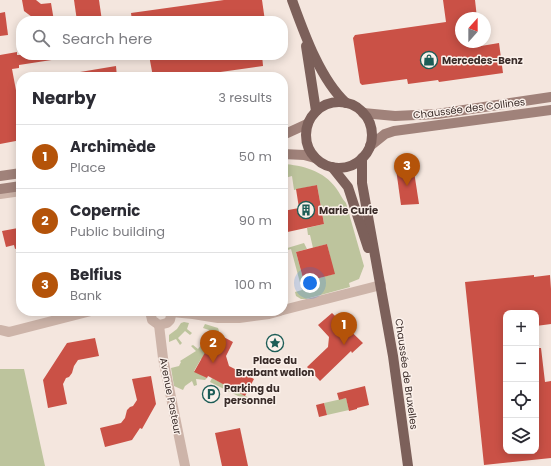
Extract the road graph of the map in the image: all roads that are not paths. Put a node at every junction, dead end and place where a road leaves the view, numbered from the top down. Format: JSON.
{"nodes":[{"id":1,"x":292,"y":0,"type":"edge"},
{"id":2,"x":305,"y":36,"type":"junction"},
{"id":3,"x":551,"y":97,"type":"edge"},
{"id":4,"x":346,"y":103,"type":"junction"},
{"id":5,"x":316,"y":110,"type":"junction"},
{"id":6,"x":551,"y":110,"type":"edge"},
{"id":7,"x":363,"y":113,"type":"junction"},
{"id":8,"x":307,"y":124,"type":"junction"},
{"id":9,"x":288,"y":133,"type":"edge"},
{"id":10,"x":370,"y":146,"type":"junction"},
{"id":11,"x":288,"y":154,"type":"edge"},
{"id":12,"x":315,"y":158,"type":"junction"},
{"id":13,"x":362,"y":158,"type":"junction"},
{"id":14,"x":332,"y":167,"type":"junction"},
{"id":15,"x":16,"y":174,"type":"edge"},
{"id":16,"x":1,"y":176,"type":"edge"},
{"id":17,"x":16,"y":187,"type":"edge"},
{"id":18,"x":0,"y":189,"type":"edge"},
{"id":19,"x":16,"y":192,"type":"edge"},
{"id":20,"x":0,"y":194,"type":"edge"},
{"id":21,"x":381,"y":285,"type":"junction"},
{"id":22,"x":288,"y":309,"type":"edge"},
{"id":23,"x":71,"y":316,"type":"edge"},
{"id":24,"x":151,"y":316,"type":"edge"},
{"id":25,"x":171,"y":316,"type":"edge"},
{"id":26,"x":206,"y":316,"type":"edge"},
{"id":27,"x":254,"y":316,"type":"edge"},
{"id":28,"x":159,"y":325,"type":"junction"},
{"id":29,"x":0,"y":330,"type":"edge"},
{"id":30,"x":185,"y":466,"type":"edge"},
{"id":31,"x":408,"y":466,"type":"edge"}],
"edges":[{"from":1,"to":2,"type":"main road"},
{"from":2,"to":4,"type":"main road"},
{"from":2,"to":5,"type":"main road"},
{"from":3,"to":7,"type":"main road","name":"Chaussée des Collines"},
{"from":4,"to":5,"type":"main road"},
{"from":4,"to":7,"type":"main road"},
{"from":5,"to":8,"type":"main road"},
{"from":6,"to":10,"type":"main road","name":"Chaussée des Collines"},
{"from":7,"to":10,"type":"main road"},
{"from":8,"to":9,"type":"main road"},
{"from":8,"to":12,"type":"main road"},
{"from":10,"to":13,"type":"main road"},
{"from":11,"to":12,"type":"main road"},
{"from":12,"to":14,"type":"main road","name":"Chaussée de Bruxelles"},
{"from":13,"to":14,"type":"main road"},
{"from":13,"to":21,"type":"main road","name":"Chaussée de Bruxelles"},
{"from":14,"to":21,"type":"main road","name":"Chaussée de Bruxelles"},
{"from":15,"to":16,"type":"main road"},
{"from":17,"to":18,"type":"main road"},
{"from":19,"to":20,"type":"street"},
{"from":21,"to":22,"type":"street"},
{"from":21,"to":31,"type":"main road","name":"Chaussée de Bruxelles"},
{"from":23,"to":29,"type":"street"},
{"from":24,"to":28,"type":"street"},
{"from":25,"to":28,"type":"street"},
{"from":26,"to":27,"type":"street"},
{"from":28,"to":30,"type":"street","name":"Avenue Pasteur"}]}
